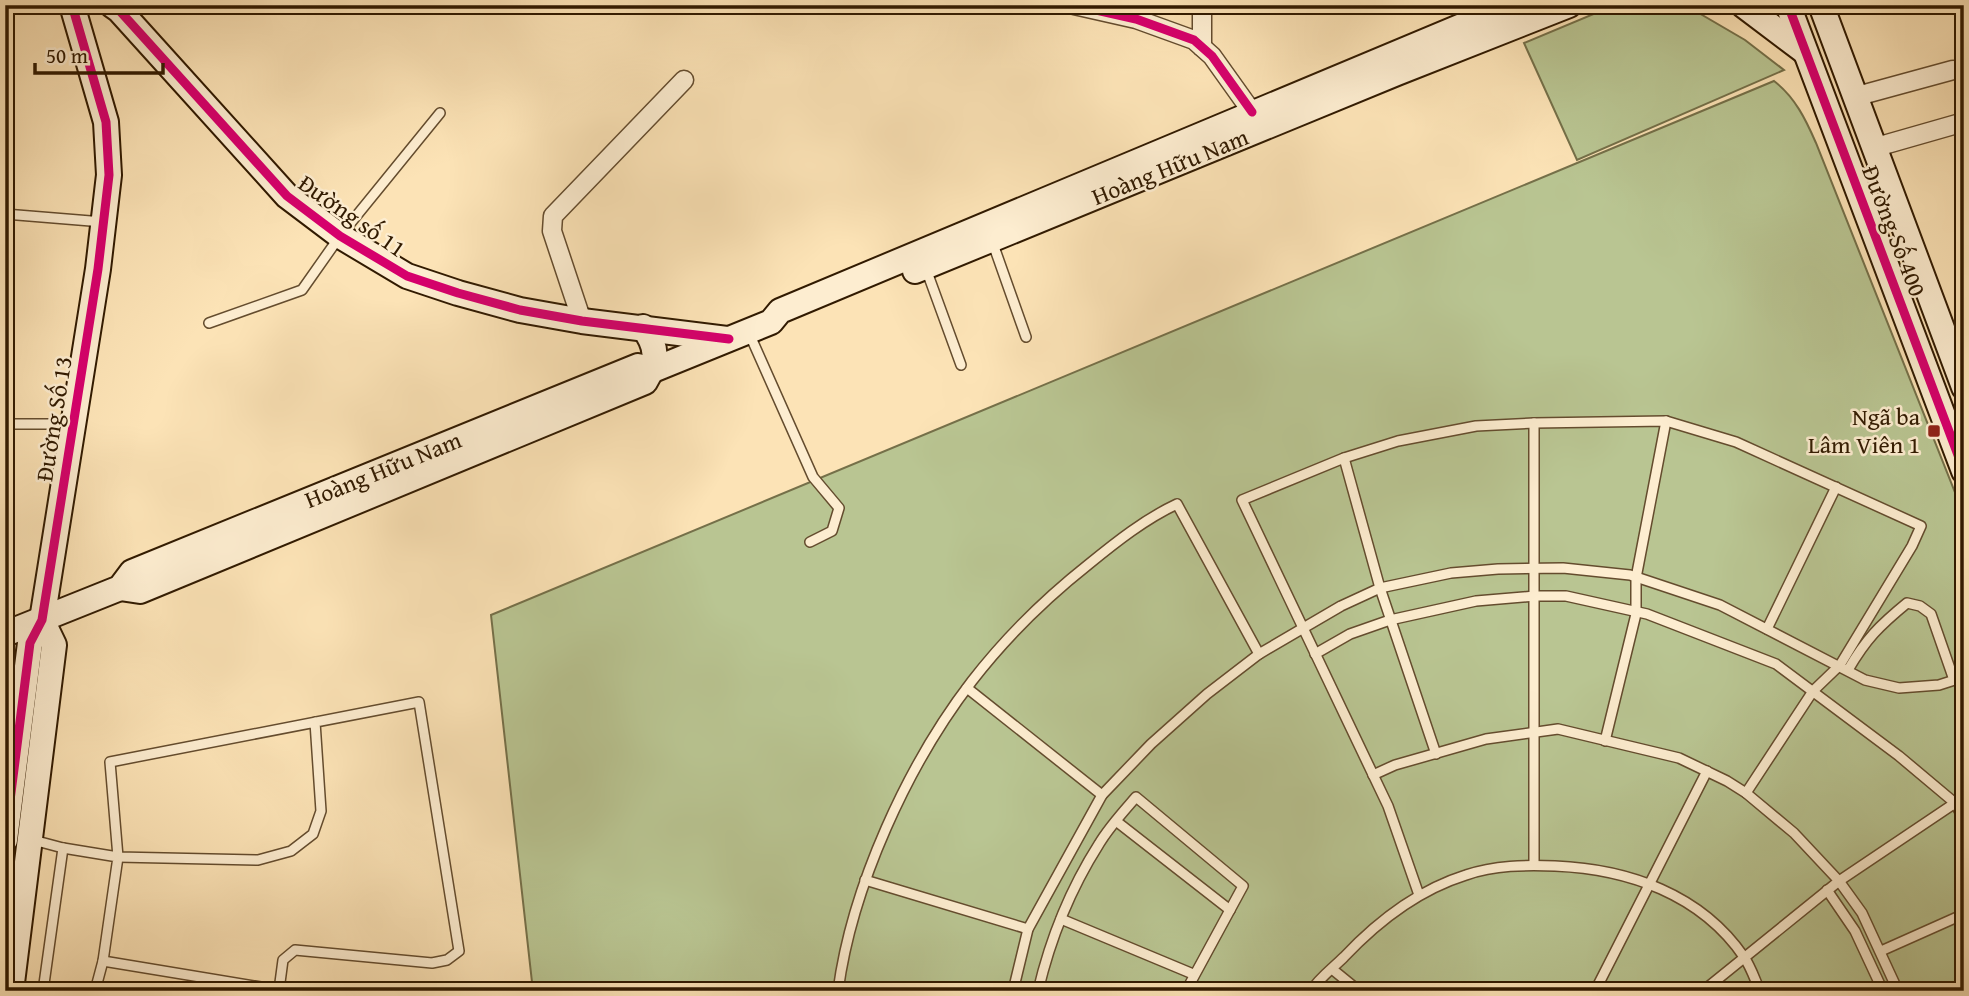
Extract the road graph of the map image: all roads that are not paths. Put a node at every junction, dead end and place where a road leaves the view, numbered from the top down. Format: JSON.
{"nodes":[{"id":1,"x":72,"y":5,"type":"edge"},
{"id":2,"x":112,"y":5,"type":"edge"},
{"id":3,"x":1074,"y":5,"type":"edge"},
{"id":4,"x":1202,"y":5,"type":"edge"},
{"id":5,"x":1512,"y":5,"type":"edge"},
{"id":6,"x":1569,"y":5,"type":"edge"},
{"id":7,"x":1743,"y":5,"type":"edge"},
{"id":8,"x":1788,"y":5,"type":"edge"},
{"id":9,"x":1822,"y":7,"type":"edge"},
{"id":10,"x":1202,"y":47,"type":"junction"},
{"id":11,"x":1804,"y":51,"type":"junction"},
{"id":12,"x":1953,"y":70,"type":"dead end"},
{"id":13,"x":684,"y":80,"type":"dead end"},
{"id":14,"x":1854,"y":97,"type":"junction"},
{"id":15,"x":440,"y":113,"type":"dead end"},
{"id":16,"x":1257,"y":121,"type":"junction"},
{"id":17,"x":1964,"y":122,"type":"edge"},
{"id":18,"x":1873,"y":148,"type":"junction"},
{"id":19,"x":1846,"y":158,"type":"junction"},
{"id":20,"x":5,"y":214,"type":"edge"},
{"id":21,"x":105,"y":222,"type":"junction"},
{"id":22,"x":340,"y":236,"type":"junction"},
{"id":23,"x":992,"y":241,"type":"junction"},
{"id":24,"x":925,"y":267,"type":"junction"},
{"id":25,"x":582,"y":321,"type":"junction"},
{"id":26,"x":209,"y":323,"type":"dead end"},
{"id":27,"x":643,"y":327,"type":"junction"},
{"id":28,"x":749,"y":331,"type":"junction"},
{"id":29,"x":1026,"y":337,"type":"dead end"},
{"id":30,"x":961,"y":365,"type":"dead end"},
{"id":31,"x":653,"y":370,"type":"junction"},
{"id":32,"x":1964,"y":387,"type":"edge"},
{"id":33,"x":1666,"y":421,"type":"junction"},
{"id":34,"x":1534,"y":423,"type":"junction"},
{"id":35,"x":5,"y":424,"type":"edge"},
{"id":36,"x":72,"y":424,"type":"junction"},
{"id":37,"x":1344,"y":458,"type":"junction"},
{"id":38,"x":1964,"y":471,"type":"edge"},
{"id":39,"x":1836,"y":487,"type":"junction"},
{"id":40,"x":810,"y":542,"type":"dead end"},
{"id":41,"x":1533,"y":569,"type":"junction"},
{"id":42,"x":1636,"y":578,"type":"junction"},
{"id":43,"x":1380,"y":588,"type":"junction"},
{"id":44,"x":1535,"y":596,"type":"junction"},
{"id":45,"x":1636,"y":614,"type":"junction"},
{"id":46,"x":42,"y":620,"type":"junction"},
{"id":47,"x":1390,"y":620,"type":"junction"},
{"id":48,"x":1302,"y":628,"type":"junction"},
{"id":49,"x":1767,"y":629,"type":"junction"},
{"id":50,"x":5,"y":634,"type":"edge"},
{"id":51,"x":1259,"y":654,"type":"junction"},
{"id":52,"x":1315,"y":654,"type":"junction"},
{"id":53,"x":1844,"y":668,"type":"junction"},
{"id":54,"x":1959,"y":679,"type":"edge"},
{"id":55,"x":967,"y":688,"type":"junction"},
{"id":56,"x":1813,"y":691,"type":"junction"},
{"id":57,"x":315,"y":722,"type":"junction"},
{"id":58,"x":1535,"y":733,"type":"junction"},
{"id":59,"x":1605,"y":741,"type":"junction"},
{"id":60,"x":1436,"y":754,"type":"junction"},
{"id":61,"x":1707,"y":771,"type":"junction"},
{"id":62,"x":1373,"y":775,"type":"junction"},
{"id":63,"x":1746,"y":793,"type":"junction"},
{"id":64,"x":1102,"y":795,"type":"junction"},
{"id":65,"x":1964,"y":797,"type":"edge"},
{"id":66,"x":1955,"y":803,"type":"junction"},
{"id":67,"x":1964,"y":820,"type":"edge"},
{"id":68,"x":1116,"y":821,"type":"junction"},
{"id":69,"x":32,"y":839,"type":"junction"},
{"id":70,"x":5,"y":840,"type":"edge"},
{"id":71,"x":63,"y":848,"type":"junction"},
{"id":72,"x":118,"y":857,"type":"junction"},
{"id":73,"x":1534,"y":865,"type":"junction"},
{"id":74,"x":865,"y":880,"type":"junction"},
{"id":75,"x":1839,"y":881,"type":"junction"},
{"id":76,"x":1649,"y":883,"type":"junction"},
{"id":77,"x":1828,"y":890,"type":"junction"},
{"id":78,"x":1419,"y":895,"type":"junction"},
{"id":79,"x":1230,"y":910,"type":"junction"},
{"id":80,"x":1964,"y":914,"type":"edge"},
{"id":81,"x":1061,"y":919,"type":"junction"},
{"id":82,"x":1028,"y":929,"type":"junction"},
{"id":83,"x":1881,"y":951,"type":"junction"},
{"id":84,"x":1744,"y":957,"type":"junction"},
{"id":85,"x":103,"y":961,"type":"junction"},
{"id":86,"x":1332,"y":969,"type":"junction"},
{"id":87,"x":1193,"y":974,"type":"junction"},
{"id":88,"x":279,"y":990,"type":"edge"},
{"id":89,"x":11,"y":991,"type":"edge"},
{"id":90,"x":43,"y":991,"type":"edge"},
{"id":91,"x":95,"y":991,"type":"edge"},
{"id":92,"x":838,"y":991,"type":"edge"},
{"id":93,"x":1013,"y":991,"type":"edge"},
{"id":94,"x":1038,"y":991,"type":"edge"},
{"id":95,"x":1186,"y":991,"type":"edge"},
{"id":96,"x":1311,"y":991,"type":"edge"},
{"id":97,"x":1359,"y":991,"type":"edge"},
{"id":98,"x":1595,"y":991,"type":"edge"},
{"id":99,"x":1703,"y":991,"type":"edge"},
{"id":100,"x":1760,"y":991,"type":"edge"},
{"id":101,"x":1883,"y":991,"type":"edge"},
{"id":102,"x":1898,"y":991,"type":"edge"}],
"edges":[{"from":1,"to":21,"type":"street","name":"Đường Số 13"},
{"from":2,"to":22,"type":"street","name":"Đường số 11"},
{"from":3,"to":10,"type":"street"},
{"from":4,"to":10,"type":"street"},
{"from":5,"to":16,"type":"street","name":"Hoàng Hữu Nam"},
{"from":6,"to":16,"type":"street","name":"Hoàng Hữu Nam"},
{"from":7,"to":11,"type":"street"},
{"from":8,"to":11,"type":"street","name":"Đường Số 400"},
{"from":9,"to":14,"type":"street","name":"Đường Số 400"},
{"from":10,"to":16,"type":"street"},
{"from":11,"to":19,"type":"street","name":"Đường Số 400"},
{"from":12,"to":14,"type":"street"},
{"from":13,"to":25,"type":"street"},
{"from":14,"to":18,"type":"street","name":"Đường Số 400"},
{"from":15,"to":22,"type":"lane"},
{"from":16,"to":23,"type":"street","name":"Hoàng Hữu Nam"},
{"from":16,"to":28,"type":"street","name":"Hoàng Hữu Nam"},
{"from":17,"to":18,"type":"street"},
{"from":18,"to":19,"type":"street"},
{"from":18,"to":32,"type":"street","name":"Đường Số 400"},
{"from":19,"to":38,"type":"street","name":"Đường Số 400"},
{"from":20,"to":21,"type":"lane"},
{"from":21,"to":36,"type":"street","name":"Đường Số 13"},
{"from":22,"to":25,"type":"street","name":"Đường số 11"},
{"from":22,"to":26,"type":"lane"},
{"from":23,"to":24,"type":"street","name":"Hoàng Hữu Nam"},
{"from":23,"to":29,"type":"lane"},
{"from":24,"to":28,"type":"street","name":"Hoàng Hữu Nam"},
{"from":24,"to":30,"type":"lane"},
{"from":25,"to":27,"type":"street","name":"Đường số 11"},
{"from":27,"to":28,"type":"street","name":"Đường số 11"},
{"from":27,"to":31,"type":"street"},
{"from":28,"to":31,"type":"street","name":"Hoàng Hữu Nam"},
{"from":28,"to":40,"type":"lane"},
{"from":31,"to":46,"type":"street","name":"Hoàng Hữu Nam"},
{"from":33,"to":34,"type":"lane"},
{"from":33,"to":39,"type":"lane"},
{"from":33,"to":42,"type":"lane"},
{"from":34,"to":37,"type":"lane"},
{"from":34,"to":41,"type":"lane"},
{"from":35,"to":36,"type":"lane"},
{"from":36,"to":46,"type":"street","name":"Đường Số 13"},
{"from":37,"to":43,"type":"lane"},
{"from":37,"to":48,"type":"lane"},
{"from":39,"to":49,"type":"lane"},
{"from":39,"to":53,"type":"lane"},
{"from":41,"to":42,"type":"lane"},
{"from":41,"to":43,"type":"lane"},
{"from":41,"to":44,"type":"lane"},
{"from":42,"to":45,"type":"lane"},
{"from":42,"to":49,"type":"lane"},
{"from":43,"to":47,"type":"lane"},
{"from":43,"to":48,"type":"lane"},
{"from":44,"to":45,"type":"lane"},
{"from":44,"to":47,"type":"lane"},
{"from":44,"to":58,"type":"lane"},
{"from":45,"to":56,"type":"lane"},
{"from":45,"to":59,"type":"lane"},
{"from":46,"to":50,"type":"street","name":"Hoàng Hữu Nam"},
{"from":46,"to":69,"type":"street","name":"Đường Số 13"},
{"from":46,"to":70,"type":"street","name":"Đường Số 13"},
{"from":47,"to":52,"type":"lane"},
{"from":47,"to":60,"type":"lane"},
{"from":48,"to":51,"type":"lane"},
{"from":48,"to":52,"type":"lane"},
{"from":49,"to":53,"type":"lane"},
{"from":51,"to":55,"type":"lane"},
{"from":51,"to":64,"type":"lane"},
{"from":52,"to":62,"type":"lane"},
{"from":53,"to":54,"type":"lane"},
{"from":53,"to":54,"type":"lane"},
{"from":53,"to":56,"type":"lane"},
{"from":55,"to":64,"type":"lane"},
{"from":55,"to":74,"type":"lane"},
{"from":56,"to":63,"type":"lane"},
{"from":56,"to":66,"type":"lane"},
{"from":57,"to":72,"type":"lane"},
{"from":57,"to":72,"type":"lane"},
{"from":57,"to":88,"type":"lane"},
{"from":58,"to":59,"type":"lane"},
{"from":58,"to":60,"type":"lane"},
{"from":58,"to":73,"type":"lane"},
{"from":59,"to":61,"type":"lane"},
{"from":60,"to":62,"type":"lane"},
{"from":61,"to":63,"type":"lane"},
{"from":61,"to":76,"type":"lane"},
{"from":62,"to":78,"type":"lane"},
{"from":63,"to":75,"type":"lane"},
{"from":64,"to":82,"type":"lane"},
{"from":65,"to":66,"type":"lane"},
{"from":66,"to":67,"type":"lane"},
{"from":66,"to":75,"type":"lane"},
{"from":68,"to":79,"type":"lane"},
{"from":68,"to":79,"type":"lane"},
{"from":68,"to":81,"type":"lane"},
{"from":69,"to":71,"type":"lane"},
{"from":69,"to":89,"type":"street","name":"Đường Số 13"},
{"from":71,"to":72,"type":"lane"},
{"from":71,"to":90,"type":"lane"},
{"from":72,"to":85,"type":"lane"},
{"from":73,"to":76,"type":"lane"},
{"from":73,"to":78,"type":"lane"},
{"from":74,"to":82,"type":"lane"},
{"from":74,"to":92,"type":"lane"},
{"from":75,"to":77,"type":"lane"},
{"from":75,"to":83,"type":"lane"},
{"from":76,"to":84,"type":"lane"},
{"from":76,"to":98,"type":"lane"},
{"from":77,"to":84,"type":"lane"},
{"from":77,"to":101,"type":"lane"},
{"from":78,"to":86,"type":"lane"},
{"from":79,"to":87,"type":"lane"},
{"from":80,"to":83,"type":"lane"},
{"from":81,"to":87,"type":"lane"},
{"from":81,"to":94,"type":"lane"},
{"from":82,"to":93,"type":"lane"},
{"from":83,"to":102,"type":"lane"},
{"from":84,"to":99,"type":"lane"},
{"from":84,"to":100,"type":"lane"},
{"from":85,"to":88,"type":"lane"},
{"from":85,"to":91,"type":"lane"},
{"from":86,"to":96,"type":"lane"},
{"from":86,"to":97,"type":"lane"},
{"from":87,"to":95,"type":"lane"}]}
